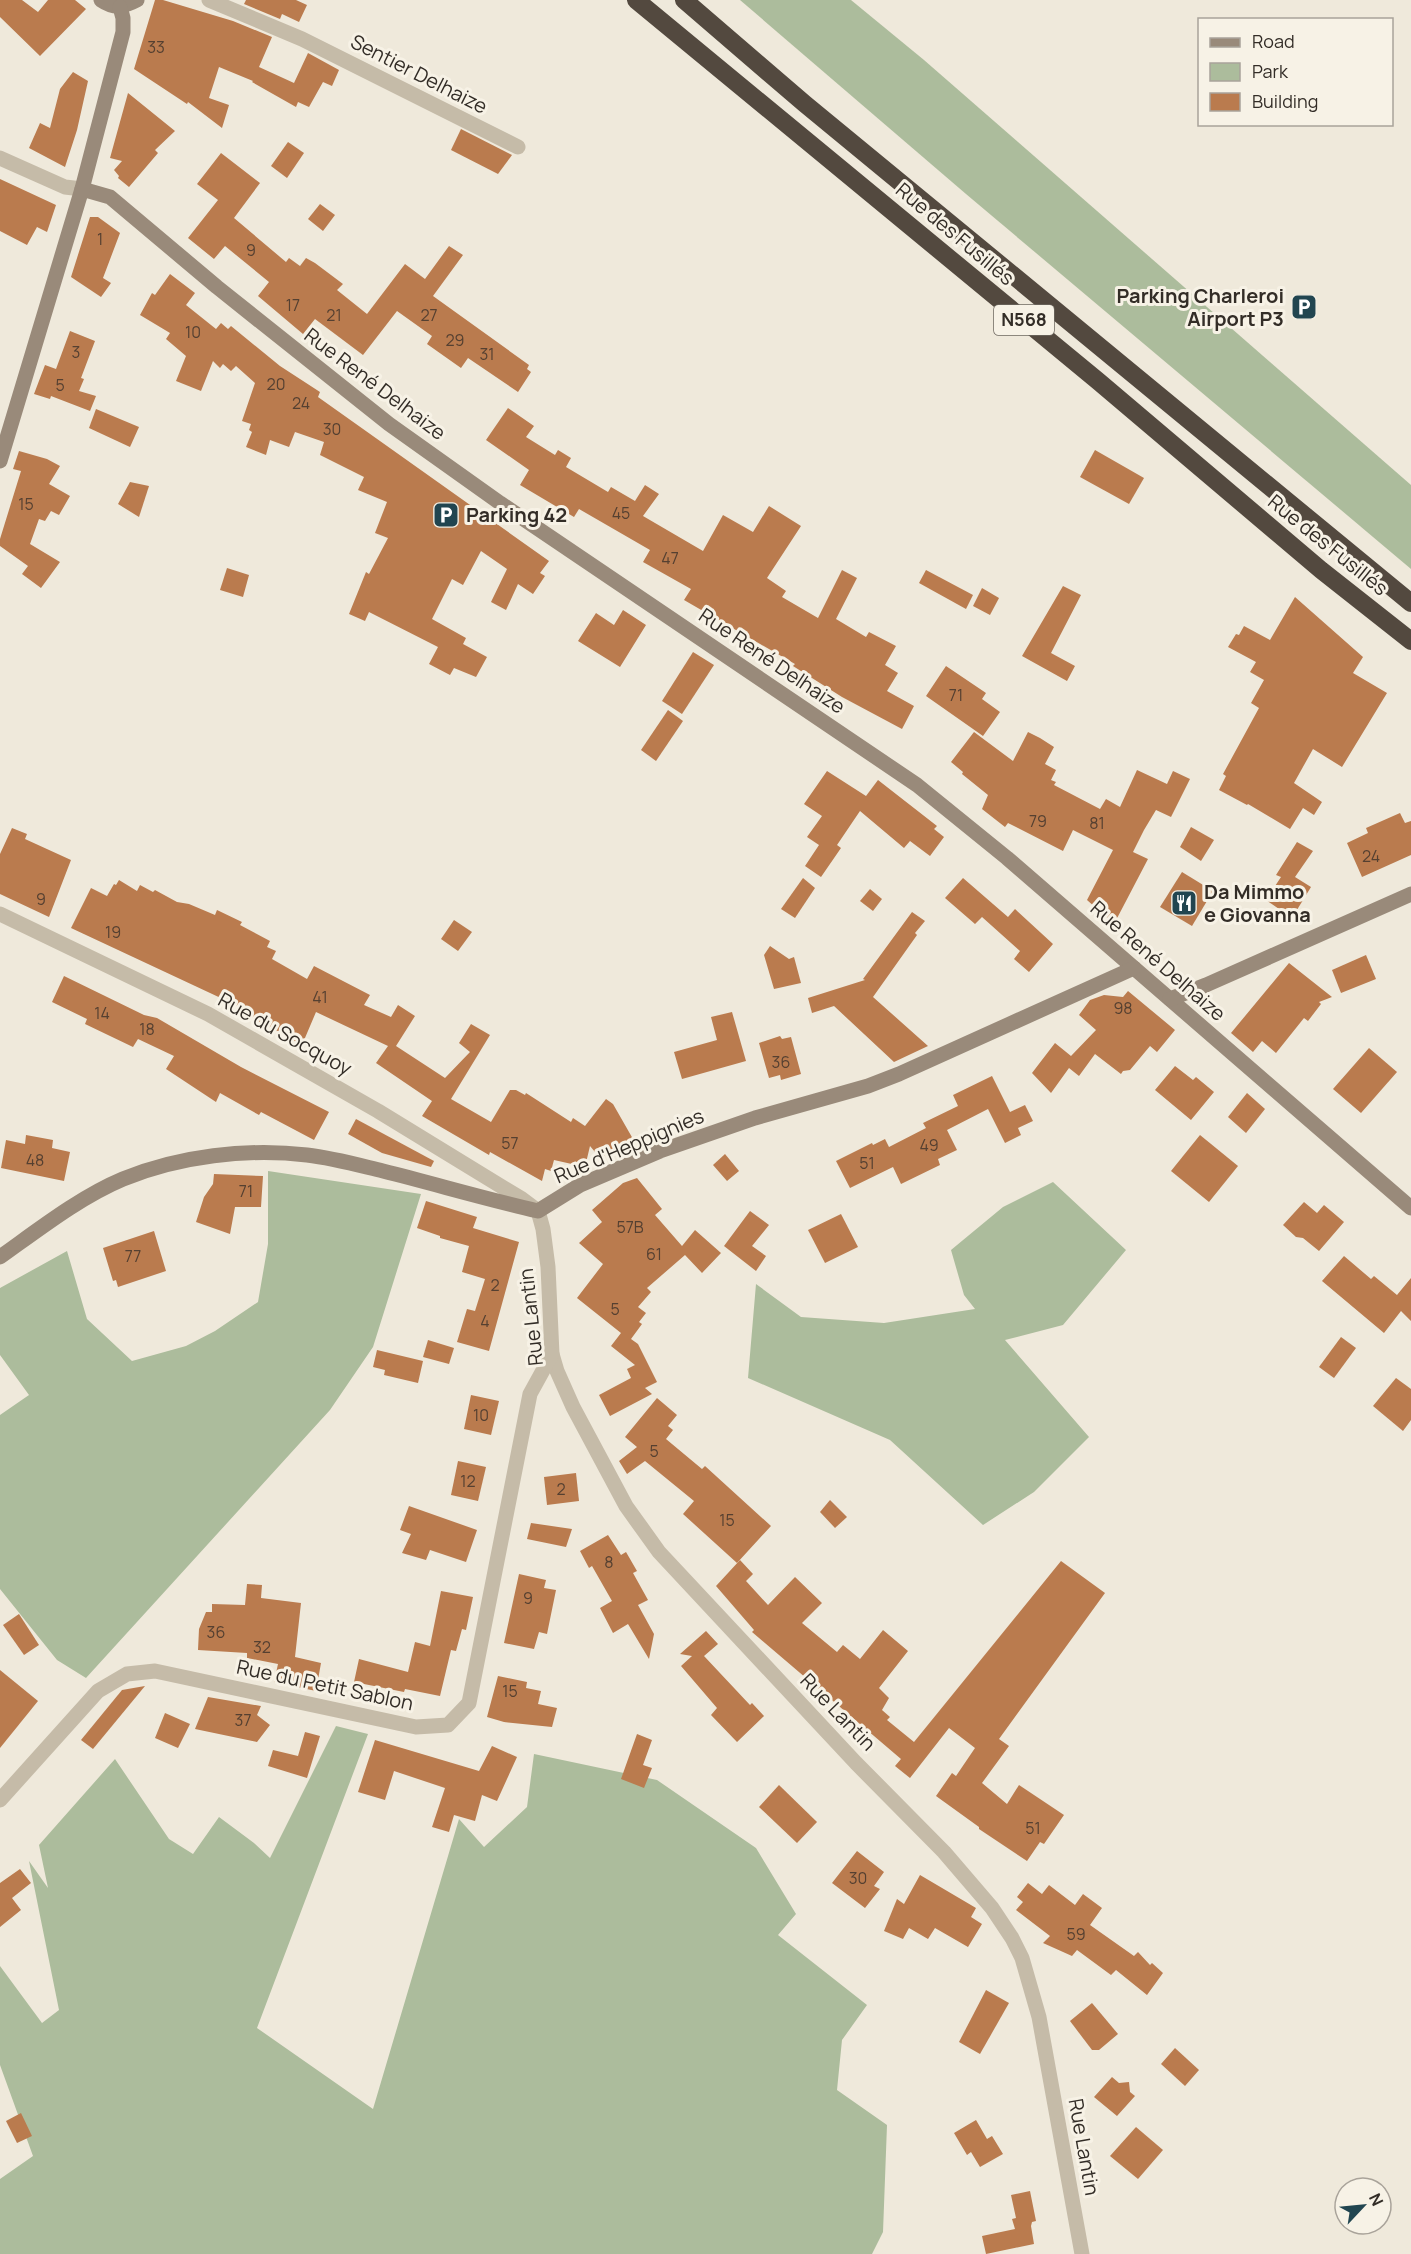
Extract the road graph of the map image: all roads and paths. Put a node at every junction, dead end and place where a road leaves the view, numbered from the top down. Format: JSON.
{"nodes":[{"id":1,"x":101,"y":0,"type":"edge"},
{"id":2,"x":137,"y":0,"type":"edge"},
{"id":3,"x":209,"y":0,"type":"edge"},
{"id":4,"x":636,"y":0,"type":"edge"},
{"id":5,"x":684,"y":0,"type":"edge"},
{"id":6,"x":120,"y":7,"type":"junction"},
{"id":7,"x":518,"y":147,"type":"dead end"},
{"id":8,"x":0,"y":158,"type":"edge"},
{"id":9,"x":82,"y":189,"type":"junction"},
{"id":10,"x":0,"y":461,"type":"edge"},
{"id":11,"x":1411,"y":603,"type":"edge"},
{"id":12,"x":1411,"y":641,"type":"edge"},
{"id":13,"x":1411,"y":894,"type":"edge"},
{"id":14,"x":0,"y":914,"type":"edge"},
{"id":15,"x":1134,"y":968,"type":"junction"},
{"id":16,"x":1170,"y":999,"type":"junction"},
{"id":17,"x":1411,"y":1208,"type":"edge"},
{"id":18,"x":538,"y":1211,"type":"junction"},
{"id":19,"x":0,"y":1257,"type":"edge"},
{"id":20,"x":552,"y":1354,"type":"junction"},
{"id":21,"x":0,"y":1800,"type":"edge"},
{"id":22,"x":1082,"y":2254,"type":"edge"}],
"edges":[{"from":1,"to":6,"type":"street"},
{"from":2,"to":6,"type":"street"},
{"from":3,"to":7,"type":"street","name":"Sentier Delhaize"},
{"from":4,"to":12,"type":"highway","name":"Rue des Fusillés","number":"N568"},
{"from":5,"to":11,"type":"highway","name":"Rue des Fusillés","number":"N568"},
{"from":6,"to":9,"type":"street"},
{"from":8,"to":9,"type":"street"},
{"from":9,"to":10,"type":"street"},
{"from":9,"to":15,"type":"street","name":"Rue René Delhaize"},
{"from":13,"to":16,"type":"street"},
{"from":14,"to":18,"type":"street","name":"Rue du Socquoy"},
{"from":15,"to":16,"type":"street","name":"Rue René Delhaize"},
{"from":15,"to":18,"type":"street","name":"Rue d'Heppignies"},
{"from":16,"to":17,"type":"street","name":"Rue René Delhaize"},
{"from":18,"to":19,"type":"street"},
{"from":18,"to":20,"type":"street","name":"Rue Lantin"},
{"from":20,"to":21,"type":"street","name":"Rue du Petit Sablon"},
{"from":20,"to":22,"type":"street","name":"Rue Lantin"}]}
